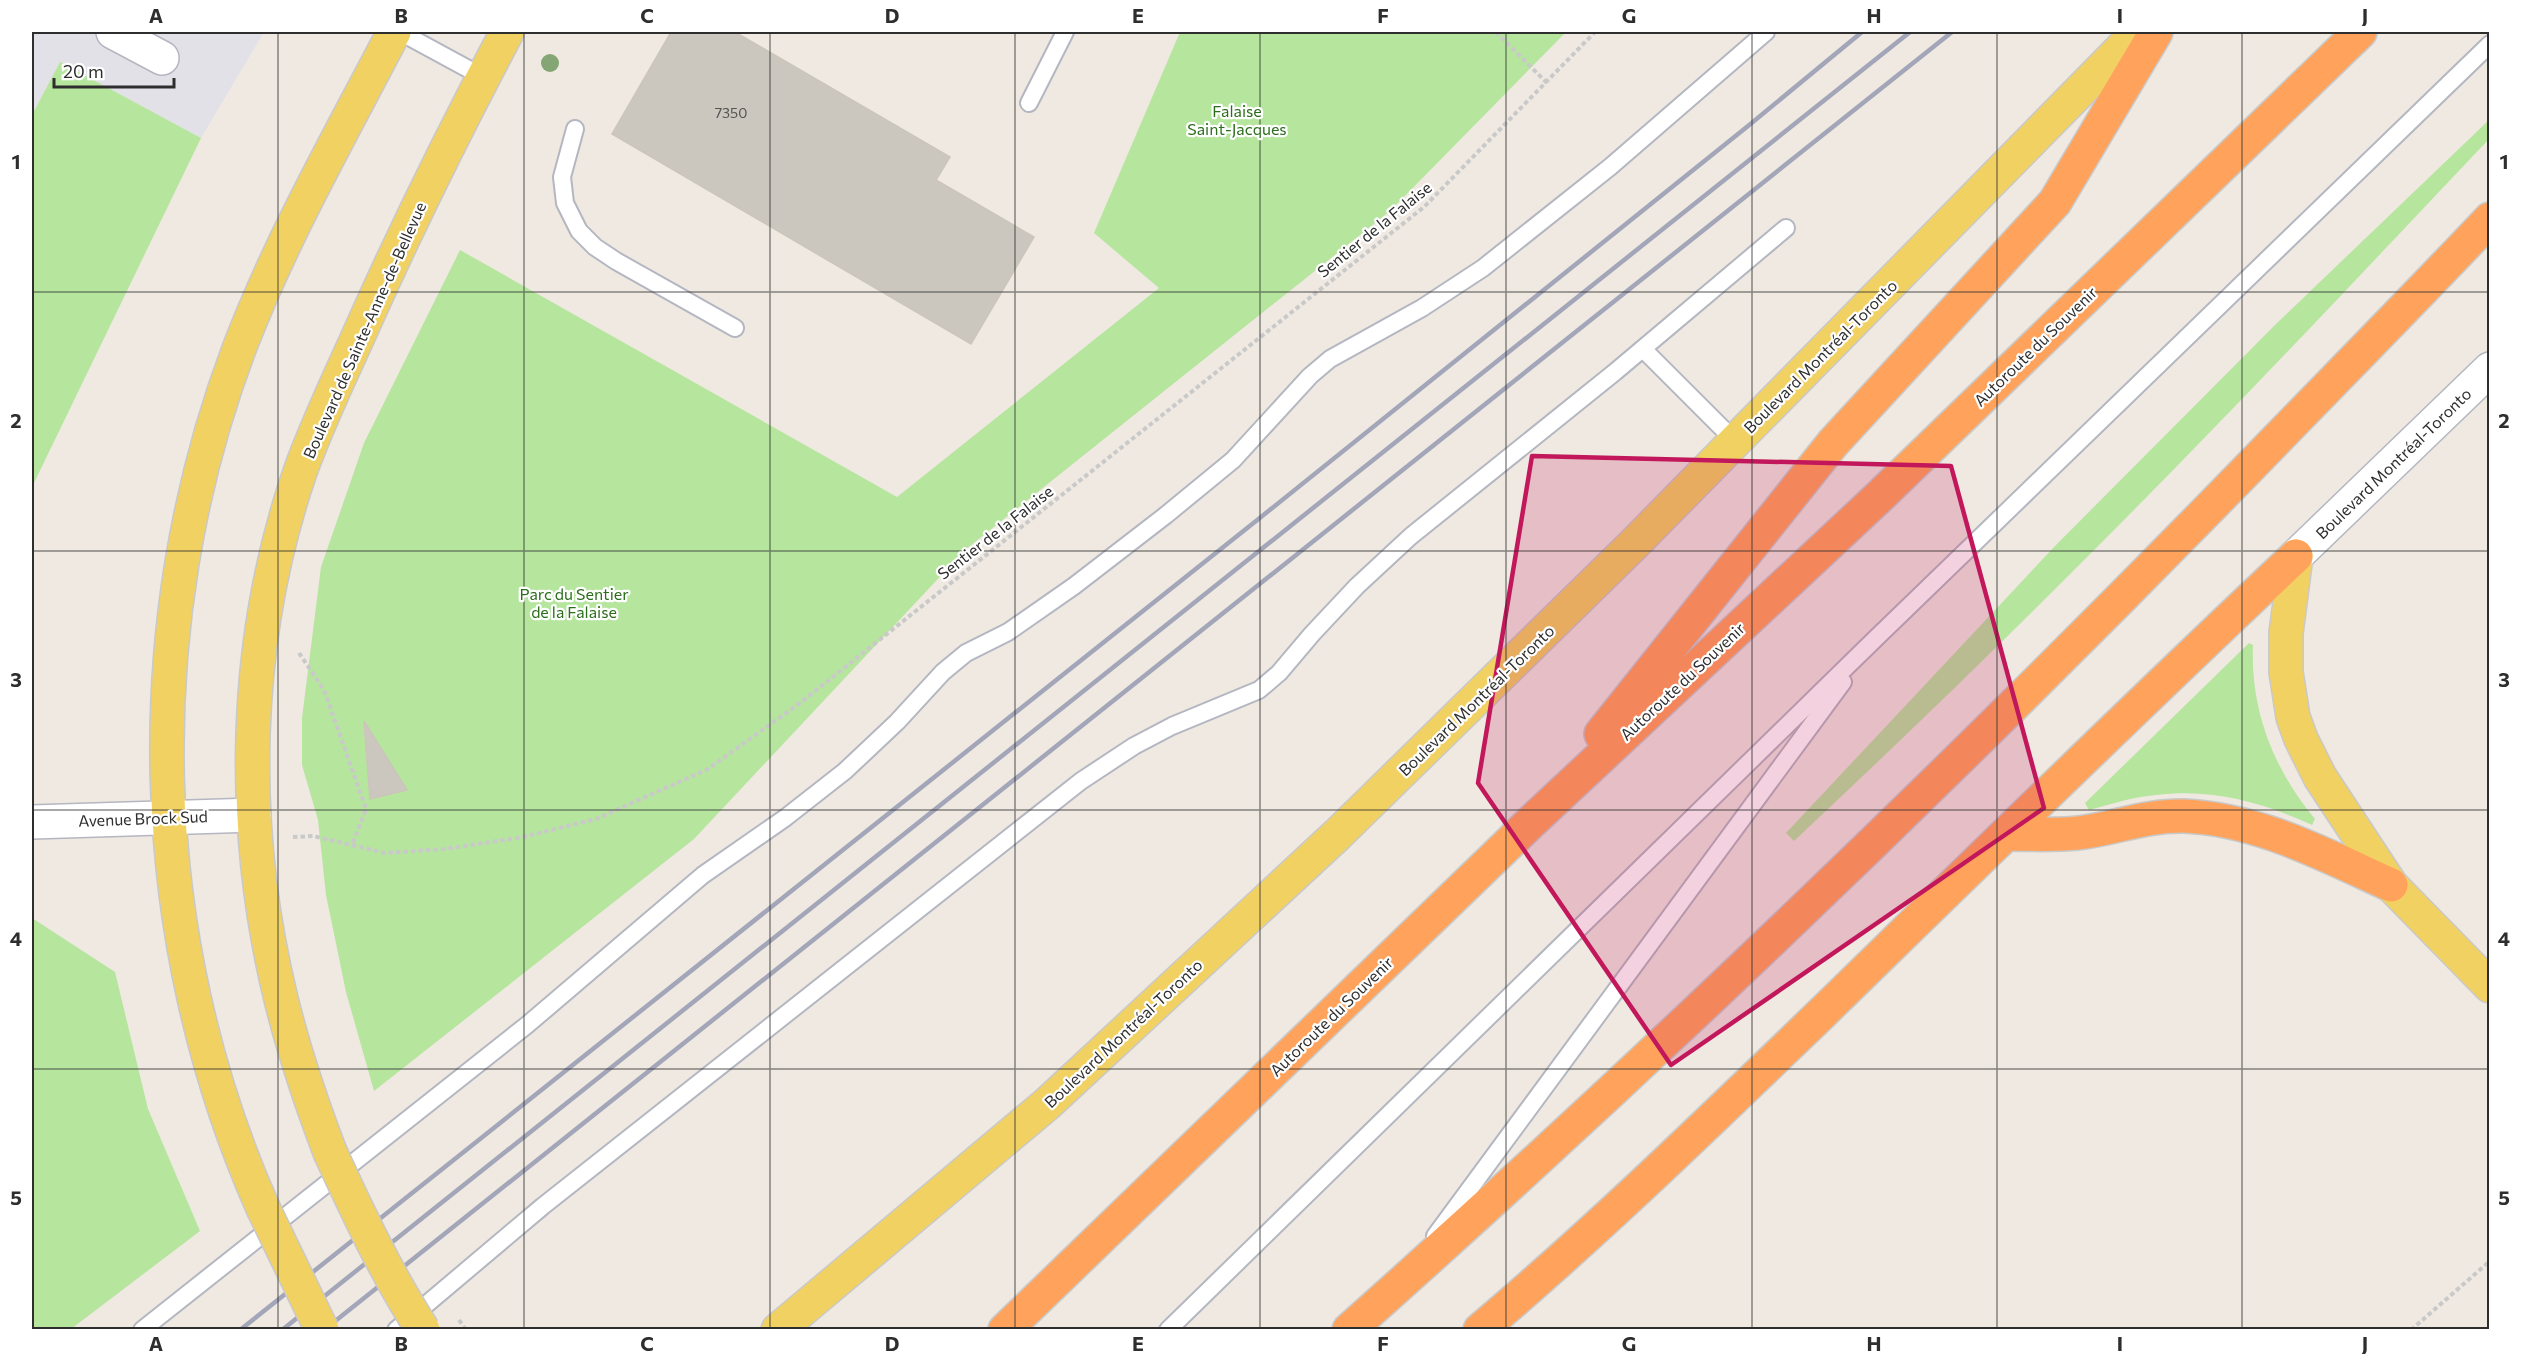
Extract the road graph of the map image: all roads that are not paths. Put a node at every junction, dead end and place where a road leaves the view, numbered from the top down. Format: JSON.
{"nodes":[{"id":1,"x":113,"y":32,"type":"edge"},
{"id":2,"x":394,"y":32,"type":"edge"},
{"id":3,"x":400,"y":32,"type":"edge"},
{"id":4,"x":507,"y":32,"type":"edge"},
{"id":5,"x":1065,"y":32,"type":"edge"},
{"id":6,"x":1766,"y":32,"type":"edge"},
{"id":7,"x":2138,"y":32,"type":"edge"},
{"id":8,"x":2156,"y":32,"type":"edge"},
{"id":9,"x":2360,"y":32,"type":"edge"},
{"id":10,"x":2490,"y":44,"type":"edge"},
{"id":11,"x":162,"y":58,"type":"dead end"},
{"id":12,"x":483,"y":77,"type":"junction"},
{"id":13,"x":1029,"y":103,"type":"dead end"},
{"id":14,"x":575,"y":129,"type":"dead end"},
{"id":15,"x":2490,"y":219,"type":"edge"},
{"id":16,"x":1786,"y":228,"type":"dead end"},
{"id":17,"x":735,"y":328,"type":"dead end"},
{"id":18,"x":1643,"y":348,"type":"junction"},
{"id":19,"x":2490,"y":369,"type":"edge"},
{"id":20,"x":1736,"y":441,"type":"junction"},
{"id":21,"x":2296,"y":556,"type":"junction"},
{"id":22,"x":1872,"y":642,"type":"junction"},
{"id":23,"x":254,"y":814,"type":"junction"},
{"id":24,"x":168,"y":817,"type":"junction"},
{"id":25,"x":32,"y":822,"type":"edge"},
{"id":26,"x":1529,"y":824,"type":"junction"},
{"id":27,"x":2007,"y":834,"type":"junction"},
{"id":28,"x":2391,"y":885,"type":"junction"},
{"id":29,"x":2490,"y":986,"type":"edge"},
{"id":30,"x":1400,"y":1284,"type":"junction"},
{"id":31,"x":142,"y":1329,"type":"edge"},
{"id":32,"x":322,"y":1329,"type":"edge"},
{"id":33,"x":396,"y":1329,"type":"edge"},
{"id":34,"x":423,"y":1329,"type":"edge"},
{"id":35,"x":778,"y":1329,"type":"edge"},
{"id":36,"x":1005,"y":1329,"type":"edge"},
{"id":37,"x":1168,"y":1329,"type":"edge"},
{"id":38,"x":1349,"y":1329,"type":"edge"},
{"id":39,"x":1480,"y":1329,"type":"edge"}],
"edges":[{"from":1,"to":11,"type":"street"},
{"from":2,"to":24,"type":"main road"},
{"from":3,"to":12,"type":"lane"},
{"from":4,"to":12,"type":"main road","name":"Boulevard de Sainte-Anne-de-Bellevue"},
{"from":5,"to":13,"type":"lane"},
{"from":6,"to":31,"type":"lane"},
{"from":7,"to":20,"type":"main road","name":"Boulevard Montréal-Toronto"},
{"from":8,"to":26,"type":"highway"},
{"from":9,"to":26,"type":"highway","name":"Autoroute du Souvenir"},
{"from":10,"to":22,"type":"lane"},
{"from":12,"to":23,"type":"main road","name":"Boulevard de Sainte-Anne-de-Bellevue"},
{"from":14,"to":17,"type":"lane"},
{"from":15,"to":30,"type":"highway"},
{"from":16,"to":18,"type":"lane"},
{"from":18,"to":20,"type":"lane"},
{"from":18,"to":33,"type":"lane"},
{"from":19,"to":21,"type":"street","name":"Boulevard Montréal-Toronto"},
{"from":20,"to":35,"type":"main road","name":"Boulevard Montréal-Toronto"},
{"from":21,"to":27,"type":"highway"},
{"from":21,"to":28,"type":"main road"},
{"from":22,"to":30,"type":"lane"},
{"from":22,"to":37,"type":"lane"},
{"from":23,"to":24,"type":"street","name":"Avenue Brock Sud"},
{"from":23,"to":34,"type":"main road","name":"Boulevard de Sainte-Anne-de-Bellevue","bridge":true},
{"from":24,"to":25,"type":"street","name":"Avenue Brock Sud"},
{"from":24,"to":32,"type":"main road","bridge":true},
{"from":26,"to":36,"type":"highway","name":"Autoroute du Souvenir"},
{"from":27,"to":28,"type":"highway"},
{"from":27,"to":39,"type":"highway"},
{"from":28,"to":29,"type":"main road"},
{"from":30,"to":38,"type":"highway"}]}
